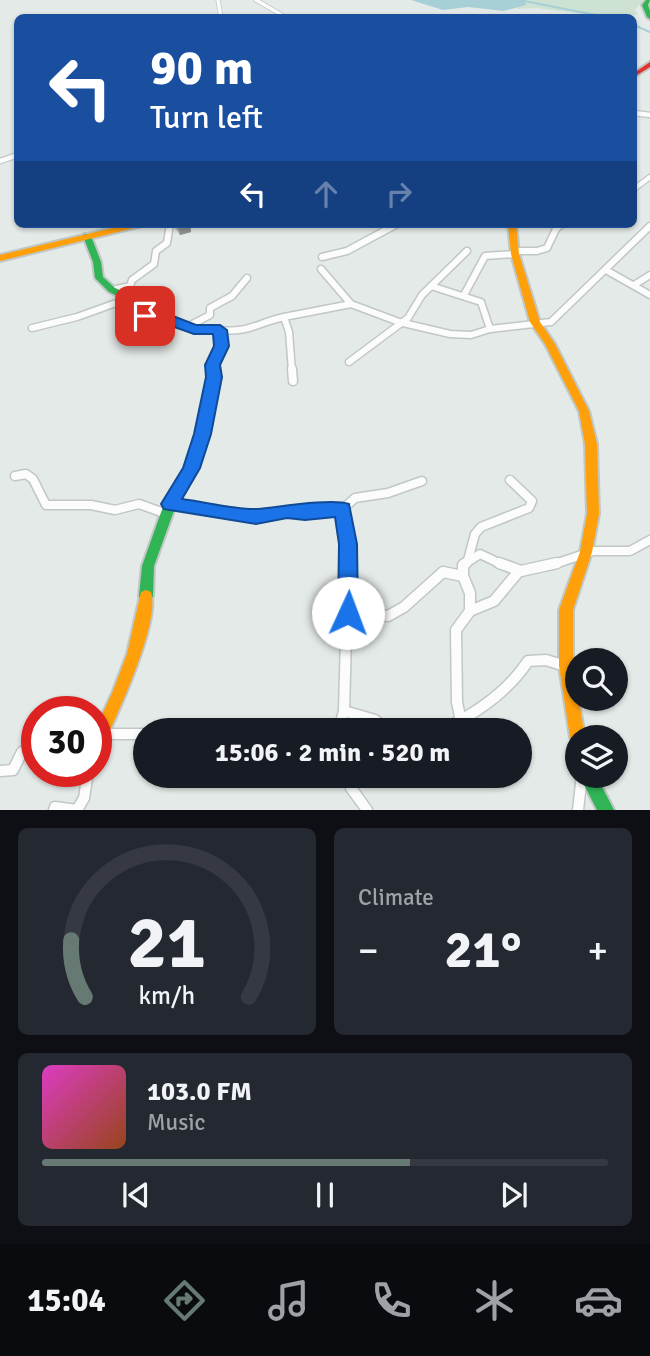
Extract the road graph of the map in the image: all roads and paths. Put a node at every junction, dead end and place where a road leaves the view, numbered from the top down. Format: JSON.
{"nodes":[{"id":1,"x":256,"y":0,"type":"edge"},
{"id":2,"x":649,"y":0,"type":"edge"},
{"id":3,"x":276,"y":14,"type":"edge"},
{"id":4,"x":649,"y":14,"type":"edge"},
{"id":5,"x":650,"y":226,"type":"edge"},
{"id":6,"x":122,"y":228,"type":"edge"},
{"id":7,"x":169,"y":228,"type":"edge"},
{"id":8,"x":390,"y":228,"type":"edge"},
{"id":9,"x":512,"y":228,"type":"edge"},
{"id":10,"x":557,"y":228,"type":"edge"},
{"id":11,"x":87,"y":236,"type":"junction"},
{"id":12,"x":467,"y":251,"type":"dead end"},
{"id":13,"x":515,"y":253,"type":"junction"},
{"id":14,"x":322,"y":257,"type":"dead end"},
{"id":15,"x":0,"y":258,"type":"edge"},
{"id":16,"x":321,"y":269,"type":"dead end"},
{"id":17,"x":606,"y":270,"type":"junction"},
{"id":18,"x":650,"y":275,"type":"edge"},
{"id":19,"x":247,"y":278,"type":"dead end"},
{"id":20,"x":634,"y":285,"type":"junction"},
{"id":21,"x":431,"y":286,"type":"junction"},
{"id":22,"x":112,"y":290,"type":"junction"},
{"id":23,"x":464,"y":295,"type":"junction"},
{"id":24,"x":650,"y":295,"type":"edge"},
{"id":25,"x":130,"y":298,"type":"junction"},
{"id":26,"x":351,"y":304,"type":"junction"},
{"id":27,"x":284,"y":317,"type":"junction"},
{"id":28,"x":534,"y":322,"type":"junction"},
{"id":29,"x":402,"y":323,"type":"junction"},
{"id":30,"x":187,"y":327,"type":"junction"},
{"id":31,"x":32,"y":328,"type":"dead end"},
{"id":32,"x":491,"y":329,"type":"junction"},
{"id":33,"x":220,"y":330,"type":"junction"},
{"id":34,"x":349,"y":362,"type":"dead end"},
{"id":35,"x":292,"y":381,"type":"dead end"},
{"id":36,"x":15,"y":476,"type":"dead end"},
{"id":37,"x":510,"y":480,"type":"dead end"},
{"id":38,"x":422,"y":481,"type":"dead end"},
{"id":39,"x":169,"y":509,"type":"junction"},
{"id":40,"x":343,"y":509,"type":"junction"},
{"id":41,"x":650,"y":540,"type":"edge"},
{"id":42,"x":586,"y":552,"type":"junction"},
{"id":43,"x":463,"y":565,"type":"junction"},
{"id":44,"x":519,"y":571,"type":"junction"},
{"id":45,"x":463,"y":576,"type":"junction"},
{"id":46,"x":470,"y":611,"type":"junction"},
{"id":47,"x":348,"y":613,"type":"junction"},
{"id":48,"x":566,"y":648,"type":"edge"},
{"id":49,"x":565,"y":666,"type":"edge"},
{"id":50,"x":112,"y":710,"type":"edge"},
{"id":51,"x":344,"y":710,"type":"junction"},
{"id":52,"x":342,"y":718,"type":"edge"},
{"id":53,"x":369,"y":718,"type":"edge"},
{"id":54,"x":460,"y":718,"type":"edge"},
{"id":55,"x":466,"y":718,"type":"edge"},
{"id":56,"x":133,"y":734,"type":"edge"},
{"id":57,"x":112,"y":737,"type":"edge"},
{"id":58,"x":21,"y":754,"type":"edge"},
{"id":59,"x":0,"y":771,"type":"edge"},
{"id":60,"x":86,"y":787,"type":"edge"},
{"id":61,"x":352,"y":788,"type":"edge"},
{"id":62,"x":582,"y":788,"type":"edge"},
{"id":63,"x":593,"y":788,"type":"edge"},
{"id":64,"x":54,"y":810,"type":"edge"},
{"id":65,"x":77,"y":810,"type":"edge"},
{"id":66,"x":367,"y":810,"type":"edge"},
{"id":67,"x":578,"y":810,"type":"edge"},
{"id":68,"x":606,"y":810,"type":"edge"}],
"edges":[{"from":1,"to":3,"type":"street"},
{"from":2,"to":4,"type":"main road"},
{"from":5,"to":17,"type":"street"},
{"from":6,"to":11,"type":"main road"},
{"from":7,"to":22,"type":"street"},
{"from":8,"to":14,"type":"street"},
{"from":9,"to":13,"type":"main road"},
{"from":10,"to":13,"type":"street"},
{"from":11,"to":15,"type":"main road"},
{"from":11,"to":22,"type":"main road"},
{"from":12,"to":21,"type":"street"},
{"from":13,"to":23,"type":"street"},
{"from":13,"to":28,"type":"main road"},
{"from":16,"to":26,"type":"street"},
{"from":17,"to":20,"type":"street"},
{"from":17,"to":28,"type":"street"},
{"from":18,"to":20,"type":"street"},
{"from":19,"to":30,"type":"street"},
{"from":20,"to":24,"type":"street"},
{"from":21,"to":23,"type":"street"},
{"from":21,"to":29,"type":"street"},
{"from":22,"to":25,"type":"main road"},
{"from":23,"to":32,"type":"street"},
{"from":25,"to":30,"type":"main road"},
{"from":25,"to":31,"type":"street"},
{"from":26,"to":27,"type":"street"},
{"from":26,"to":29,"type":"street"},
{"from":27,"to":33,"type":"street"},
{"from":27,"to":35,"type":"street"},
{"from":28,"to":32,"type":"street"},
{"from":28,"to":42,"type":"main road"},
{"from":29,"to":32,"type":"street"},
{"from":29,"to":34,"type":"street"},
{"from":30,"to":33,"type":"main road"},
{"from":33,"to":39,"type":"main road"},
{"from":36,"to":39,"type":"street"},
{"from":37,"to":43,"type":"street"},
{"from":38,"to":40,"type":"street"},
{"from":39,"to":40,"type":"street"},
{"from":39,"to":50,"type":"main road"},
{"from":40,"to":47,"type":"street"},
{"from":41,"to":42,"type":"street"},
{"from":42,"to":44,"type":"street"},
{"from":42,"to":48,"type":"main road"},
{"from":43,"to":44,"type":"street"},
{"from":43,"to":45,"type":"street"},
{"from":44,"to":46,"type":"street"},
{"from":45,"to":46,"type":"street"},
{"from":45,"to":47,"type":"street"},
{"from":46,"to":54,"type":"street"},
{"from":47,"to":51,"type":"street"},
{"from":49,"to":55,"type":"street"},
{"from":51,"to":52,"type":"street"},
{"from":51,"to":53,"type":"street"},
{"from":56,"to":57,"type":"street"},
{"from":58,"to":59,"type":"street"},
{"from":60,"to":65,"type":"street"},
{"from":61,"to":66,"type":"street"},
{"from":62,"to":67,"type":"street"},
{"from":63,"to":68,"type":"main road"},
{"from":64,"to":65,"type":"street"}]}
